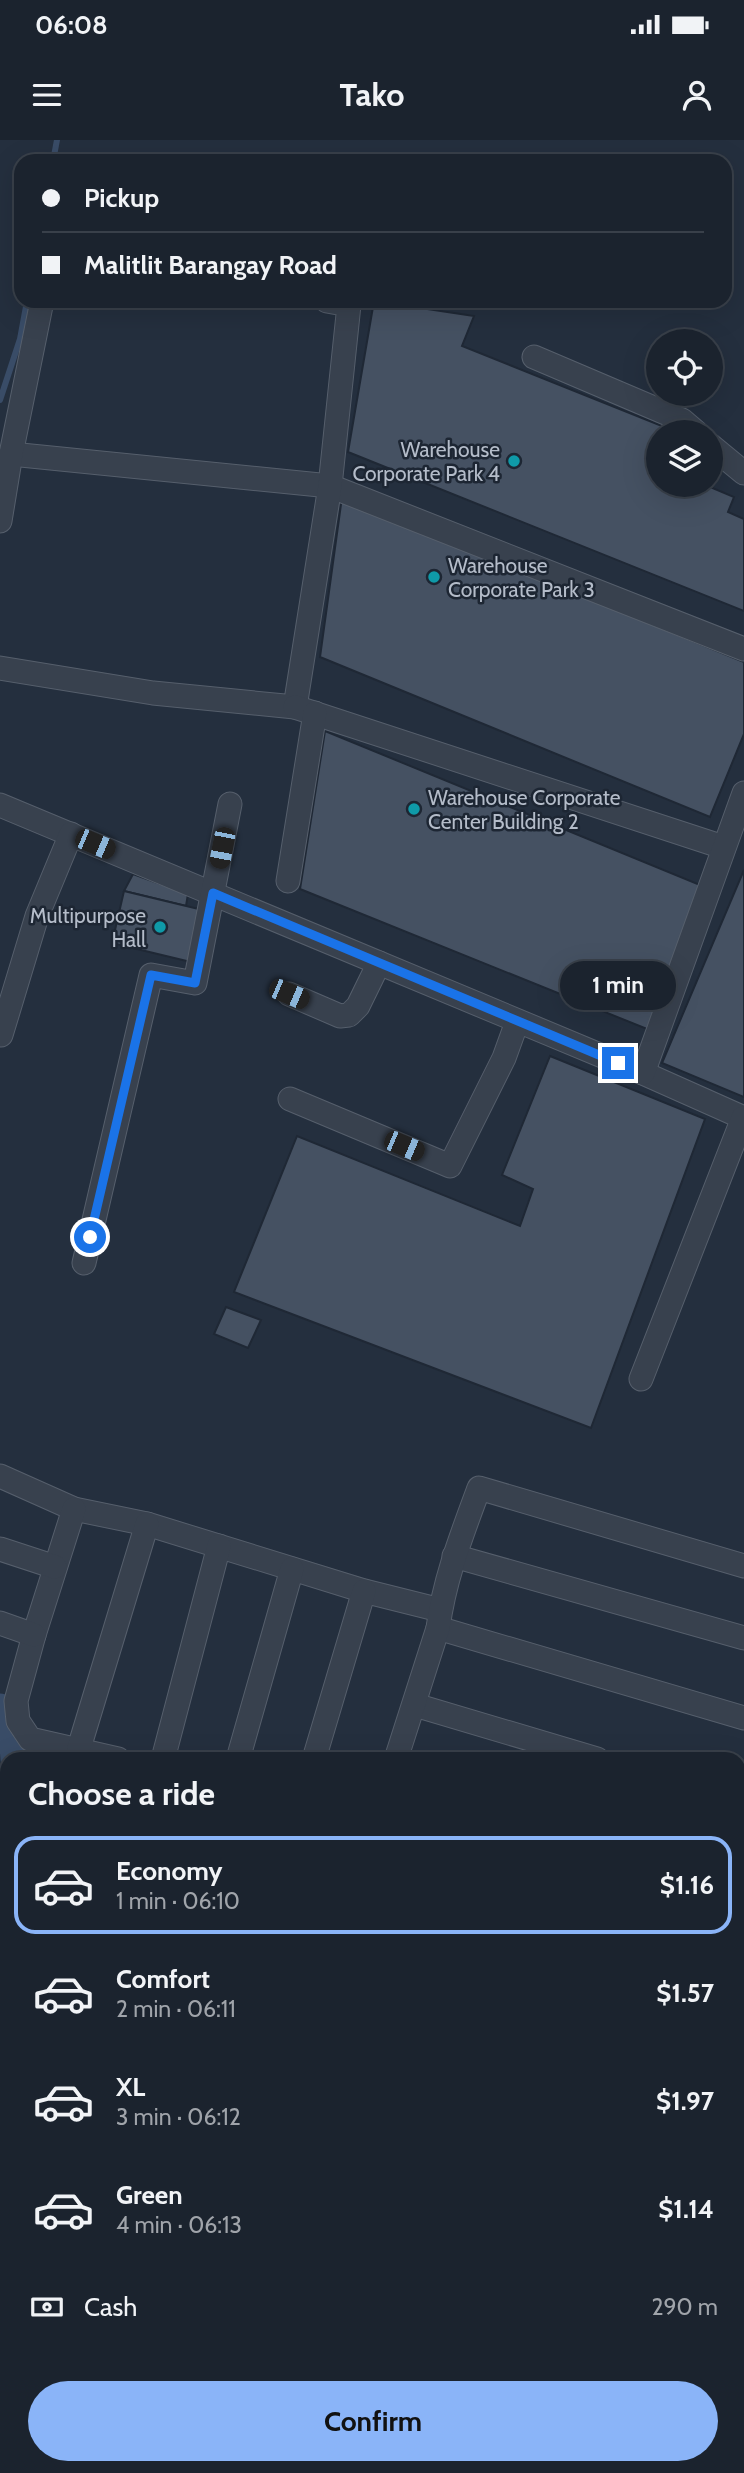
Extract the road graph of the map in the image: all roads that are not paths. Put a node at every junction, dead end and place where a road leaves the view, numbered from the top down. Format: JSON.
{"nodes":[{"id":1,"x":41,"y":308,"type":"edge"},
{"id":2,"x":349,"y":308,"type":"edge"},
{"id":3,"x":534,"y":358,"type":"dead end"},
{"id":4,"x":680,"y":420,"type":"edge"},
{"id":5,"x":11,"y":454,"type":"junction"},
{"id":6,"x":723,"y":456,"type":"edge"},
{"id":7,"x":744,"y":473,"type":"edge"},
{"id":8,"x":330,"y":486,"type":"junction"},
{"id":9,"x":0,"y":521,"type":"edge"},
{"id":10,"x":744,"y":649,"type":"edge"},
{"id":11,"x":0,"y":668,"type":"edge"},
{"id":12,"x":305,"y":710,"type":"junction"},
{"id":13,"x":744,"y":793,"type":"edge"},
{"id":14,"x":230,"y":804,"type":"dead end"},
{"id":15,"x":0,"y":805,"type":"edge"},
{"id":16,"x":71,"y":834,"type":"junction"},
{"id":17,"x":723,"y":847,"type":"junction"},
{"id":18,"x":288,"y":881,"type":"dead end"},
{"id":19,"x":213,"y":893,"type":"junction"},
{"id":20,"x":379,"y":963,"type":"junction"},
{"id":21,"x":289,"y":994,"type":"dead end"},
{"id":22,"x":517,"y":1022,"type":"junction"},
{"id":23,"x":1,"y":1035,"type":"edge"},
{"id":24,"x":643,"y":1073,"type":"junction"},
{"id":25,"x":290,"y":1098,"type":"dead end"},
{"id":26,"x":744,"y":1118,"type":"edge"},
{"id":27,"x":84,"y":1263,"type":"dead end"},
{"id":28,"x":640,"y":1379,"type":"dead end"},
{"id":29,"x":0,"y":1476,"type":"edge"},
{"id":30,"x":74,"y":1509,"type":"junction"},
{"id":31,"x":147,"y":1524,"type":"junction"},
{"id":32,"x":219,"y":1546,"type":"junction"},
{"id":33,"x":0,"y":1549,"type":"edge"},
{"id":34,"x":454,"y":1556,"type":"junction"},
{"id":35,"x":744,"y":1566,"type":"edge"},
{"id":36,"x":55,"y":1567,"type":"junction"},
{"id":37,"x":292,"y":1569,"type":"junction"},
{"id":38,"x":364,"y":1591,"type":"junction"},
{"id":39,"x":439,"y":1619,"type":"junction"},
{"id":40,"x":0,"y":1623,"type":"edge"},
{"id":41,"x":34,"y":1634,"type":"junction"},
{"id":42,"x":744,"y":1638,"type":"edge"},
{"id":43,"x":415,"y":1705,"type":"junction"},
{"id":44,"x":744,"y":1718,"type":"edge"},
{"id":45,"x":79,"y":1748,"type":"junction"},
{"id":46,"x":91,"y":1752,"type":"edge"},
{"id":47,"x":165,"y":1752,"type":"edge"},
{"id":48,"x":240,"y":1752,"type":"edge"},
{"id":49,"x":316,"y":1752,"type":"edge"},
{"id":50,"x":398,"y":1752,"type":"edge"},
{"id":51,"x":573,"y":1752,"type":"edge"}],
"edges":[{"from":1,"to":5,"type":"street"},
{"from":2,"to":8,"type":"street"},
{"from":3,"to":4,"type":"street"},
{"from":5,"to":8,"type":"street"},
{"from":5,"to":9,"type":"street"},
{"from":6,"to":7,"type":"street"},
{"from":8,"to":10,"type":"street"},
{"from":8,"to":12,"type":"street"},
{"from":11,"to":12,"type":"street"},
{"from":12,"to":17,"type":"street"},
{"from":12,"to":18,"type":"street"},
{"from":13,"to":17,"type":"street"},
{"from":14,"to":19,"type":"street"},
{"from":15,"to":16,"type":"street"},
{"from":16,"to":19,"type":"street"},
{"from":16,"to":23,"type":"street"},
{"from":17,"to":24,"type":"street"},
{"from":19,"to":20,"type":"street"},
{"from":19,"to":27,"type":"street"},
{"from":20,"to":21,"type":"street"},
{"from":20,"to":22,"type":"street"},
{"from":22,"to":24,"type":"street"},
{"from":22,"to":25,"type":"street"},
{"from":24,"to":26,"type":"street"},
{"from":26,"to":28,"type":"street"},
{"from":29,"to":30,"type":"street"},
{"from":30,"to":31,"type":"street"},
{"from":30,"to":36,"type":"street"},
{"from":31,"to":32,"type":"street"},
{"from":31,"to":45,"type":"street"},
{"from":32,"to":37,"type":"street"},
{"from":32,"to":47,"type":"street"},
{"from":33,"to":36,"type":"street"},
{"from":34,"to":35,"type":"street"},
{"from":34,"to":39,"type":"street"},
{"from":34,"to":42,"type":"street"},
{"from":36,"to":41,"type":"street"},
{"from":37,"to":38,"type":"street"},
{"from":37,"to":48,"type":"street"},
{"from":38,"to":39,"type":"street"},
{"from":38,"to":49,"type":"street"},
{"from":39,"to":43,"type":"street"},
{"from":39,"to":44,"type":"street"},
{"from":40,"to":41,"type":"street"},
{"from":41,"to":45,"type":"street"},
{"from":43,"to":50,"type":"street"},
{"from":43,"to":51,"type":"street"},
{"from":45,"to":46,"type":"street"}]}
